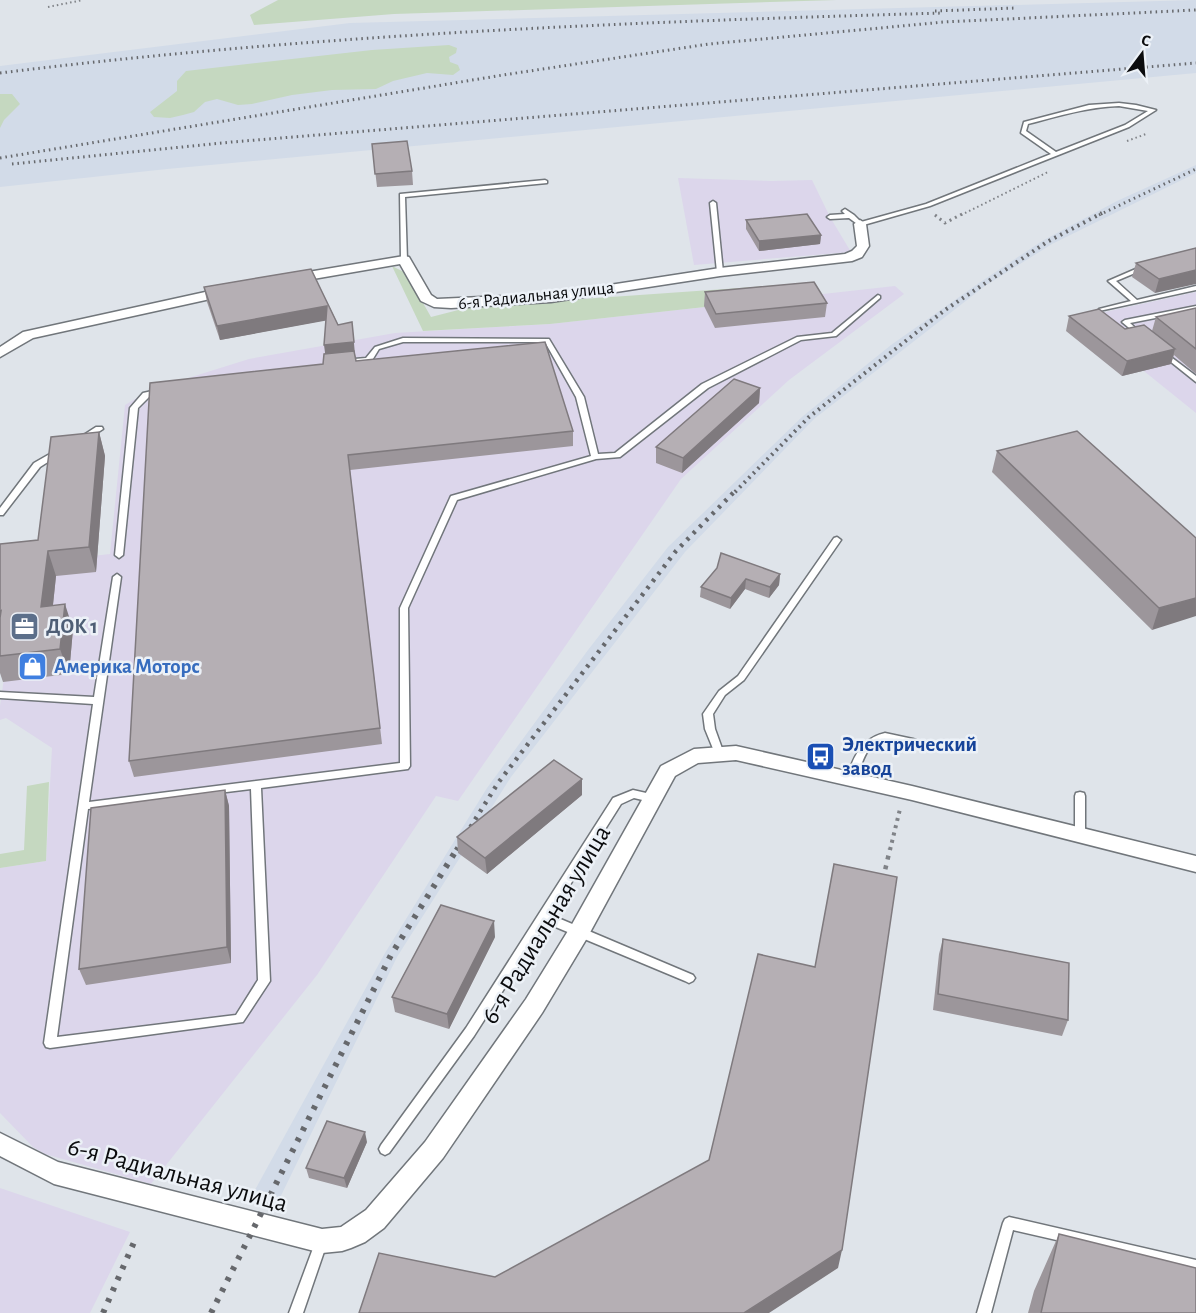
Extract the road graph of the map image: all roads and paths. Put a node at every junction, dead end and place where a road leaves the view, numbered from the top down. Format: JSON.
{"nodes":[{"id":1,"x":83,"y":0,"type":"edge"},
{"id":2,"x":48,"y":7,"type":"dead end"},
{"id":3,"x":1146,"y":134,"type":"dead end"},
{"id":4,"x":1126,"y":141,"type":"dead end"},
{"id":5,"x":1055,"y":154,"type":"junction"},
{"id":6,"x":1057,"y":168,"type":"dead end"},
{"id":7,"x":545,"y":182,"type":"dead end"},
{"id":8,"x":713,"y":203,"type":"dead end"},
{"id":9,"x":924,"y":206,"type":"junction"},
{"id":10,"x":845,"y":210,"type":"dead end"},
{"id":11,"x":880,"y":210,"type":"dead end"},
{"id":12,"x":889,"y":216,"type":"junction"},
{"id":13,"x":830,"y":217,"type":"dead end"},
{"id":14,"x":856,"y":220,"type":"junction"},
{"id":15,"x":404,"y":260,"type":"junction"},
{"id":16,"x":1156,"y":263,"type":"edge"},
{"id":17,"x":720,"y":272,"type":"junction"},
{"id":18,"x":276,"y":281,"type":"edge"},
{"id":19,"x":242,"y":288,"type":"edge"},
{"id":20,"x":1196,"y":288,"type":"edge"},
{"id":21,"x":878,"y":297,"type":"dead end"},
{"id":22,"x":1136,"y":302,"type":"junction"},
{"id":23,"x":1196,"y":308,"type":"edge"},
{"id":24,"x":1101,"y":310,"type":"edge"},
{"id":25,"x":1143,"y":337,"type":"edge"},
{"id":26,"x":1160,"y":351,"type":"edge"},
{"id":27,"x":0,"y":353,"type":"edge"},
{"id":28,"x":335,"y":363,"type":"edge"},
{"id":29,"x":1196,"y":370,"type":"edge"},
{"id":30,"x":1187,"y":372,"type":"junction"},
{"id":31,"x":1196,"y":380,"type":"edge"},
{"id":32,"x":168,"y":390,"type":"edge"},
{"id":33,"x":99,"y":429,"type":"dead end"},
{"id":34,"x":73,"y":444,"type":"edge"},
{"id":35,"x":64,"y":449,"type":"edge"},
{"id":36,"x":595,"y":457,"type":"junction"},
{"id":37,"x":0,"y":513,"type":"edge"},
{"id":38,"x":837,"y":540,"type":"dead end"},
{"id":39,"x":119,"y":555,"type":"dead end"},
{"id":40,"x":117,"y":577,"type":"dead end"},
{"id":41,"x":0,"y":695,"type":"edge"},
{"id":42,"x":98,"y":701,"type":"junction"},
{"id":43,"x":913,"y":742,"type":"dead end"},
{"id":44,"x":719,"y":754,"type":"junction"},
{"id":45,"x":852,"y":779,"type":"junction"},
{"id":46,"x":256,"y":784,"type":"junction"},
{"id":47,"x":1080,"y":796,"type":"dead end"},
{"id":48,"x":651,"y":798,"type":"junction"},
{"id":49,"x":83,"y":806,"type":"junction"},
{"id":50,"x":889,"y":806,"type":"dead end"},
{"id":51,"x":900,"y":809,"type":"junction"},
{"id":52,"x":911,"y":812,"type":"dead end"},
{"id":53,"x":1080,"y":836,"type":"junction"},
{"id":54,"x":1196,"y":864,"type":"edge"},
{"id":55,"x":882,"y":884,"type":"edge"},
{"id":56,"x":544,"y":917,"type":"junction"},
{"id":57,"x":579,"y":932,"type":"junction"},
{"id":58,"x":689,"y":978,"type":"dead end"},
{"id":59,"x":0,"y":1144,"type":"edge"},
{"id":60,"x":385,"y":1149,"type":"dead end"},
{"id":61,"x":322,"y":1241,"type":"junction"},
{"id":62,"x":1196,"y":1266,"type":"edge"},
{"id":63,"x":296,"y":1313,"type":"edge"},
{"id":64,"x":984,"y":1313,"type":"edge"}],
"edges":[{"from":1,"to":2,"type":"path"},
{"from":3,"to":4,"type":"path"},
{"from":5,"to":5,"type":"lane"},
{"from":5,"to":9,"type":"lane"},
{"from":6,"to":9,"type":"path"},
{"from":7,"to":15,"type":"lane"},
{"from":8,"to":17,"type":"lane"},
{"from":9,"to":12,"type":"lane"},
{"from":10,"to":14,"type":"lane"},
{"from":11,"to":12,"type":"lane"},
{"from":12,"to":14,"type":"lane"},
{"from":13,"to":14,"type":"lane"},
{"from":14,"to":17,"type":"street","name":"6-я Радиальная улица"},
{"from":15,"to":17,"type":"street","name":"6-я Радиальная улица"},
{"from":15,"to":18,"type":"street"},
{"from":16,"to":22,"type":"lane"},
{"from":19,"to":27,"type":"street"},
{"from":20,"to":22,"type":"lane"},
{"from":21,"to":36,"type":"lane"},
{"from":22,"to":24,"type":"lane"},
{"from":23,"to":25,"type":"lane"},
{"from":26,"to":30,"type":"lane"},
{"from":28,"to":36,"type":"lane"},
{"from":29,"to":30,"type":"lane"},
{"from":30,"to":31,"type":"lane"},
{"from":32,"to":39,"type":"lane"},
{"from":33,"to":34,"type":"lane"},
{"from":35,"to":37,"type":"lane"},
{"from":36,"to":46,"type":"lane"},
{"from":38,"to":44,"type":"lane"},
{"from":40,"to":42,"type":"lane"},
{"from":41,"to":42,"type":"lane"},
{"from":42,"to":49,"type":"lane"},
{"from":43,"to":45,"type":"lane"},
{"from":44,"to":45,"type":"street","name":"6-я Радиальная улица"},
{"from":44,"to":48,"type":"street","name":"6-я Радиальная улица"},
{"from":45,"to":53,"type":"street","name":"6-я Радиальная улица"},
{"from":46,"to":49,"type":"lane"},
{"from":46,"to":49,"type":"lane"},
{"from":47,"to":53,"type":"lane"},
{"from":48,"to":56,"type":"lane"},
{"from":48,"to":57,"type":"street","name":"6-я Радиальная улица"},
{"from":50,"to":51,"type":"path"},
{"from":51,"to":52,"type":"path"},
{"from":51,"to":55,"type":"path"},
{"from":53,"to":54,"type":"street","name":"6-я Радиальная улица"},
{"from":56,"to":57,"type":"lane"},
{"from":56,"to":60,"type":"lane"},
{"from":57,"to":58,"type":"lane"},
{"from":57,"to":61,"type":"street","name":"6-я Радиальная улица"},
{"from":59,"to":61,"type":"street","name":"6-я Радиальная улица"},
{"from":61,"to":63,"type":"lane"},
{"from":62,"to":64,"type":"lane"}]}
